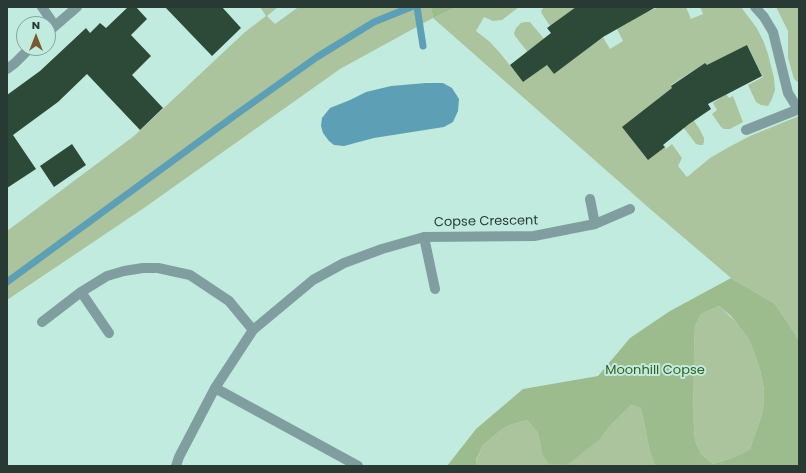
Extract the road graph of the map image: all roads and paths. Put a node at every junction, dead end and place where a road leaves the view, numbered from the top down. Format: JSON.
{"nodes":[{"id":1,"x":77,"y":7,"type":"edge"},
{"id":2,"x":755,"y":7,"type":"edge"},
{"id":3,"x":56,"y":25,"type":"edge"},
{"id":4,"x":22,"y":56,"type":"edge"},
{"id":5,"x":7,"y":69,"type":"edge"},
{"id":6,"x":798,"y":109,"type":"edge"},
{"id":7,"x":746,"y":130,"type":"dead end"},
{"id":8,"x":590,"y":199,"type":"dead end"},
{"id":9,"x":630,"y":209,"type":"dead end"},
{"id":10,"x":595,"y":224,"type":"junction"},
{"id":11,"x":424,"y":237,"type":"junction"},
{"id":12,"x":435,"y":289,"type":"dead end"},
{"id":13,"x":81,"y":292,"type":"junction"},
{"id":14,"x":42,"y":322,"type":"dead end"},
{"id":15,"x":253,"y":330,"type":"junction"},
{"id":16,"x":109,"y":333,"type":"dead end"},
{"id":17,"x":215,"y":388,"type":"junction"},
{"id":18,"x":176,"y":466,"type":"edge"},
{"id":19,"x":358,"y":466,"type":"edge"}],
"edges":[{"from":1,"to":3,"type":"street"},
{"from":2,"to":6,"type":"street"},
{"from":4,"to":5,"type":"street"},
{"from":6,"to":7,"type":"street"},
{"from":8,"to":10,"type":"street"},
{"from":9,"to":10,"type":"street","name":"Copse Crescent"},
{"from":10,"to":11,"type":"street","name":"Copse Crescent"},
{"from":11,"to":12,"type":"street","name":"Copse Crescent"},
{"from":11,"to":15,"type":"street","name":"Copse Crescent"},
{"from":13,"to":14,"type":"street"},
{"from":13,"to":15,"type":"street"},
{"from":13,"to":16,"type":"street"},
{"from":15,"to":17,"type":"street","name":"Copse Crescent"},
{"from":17,"to":18,"type":"street","name":"Copse Crescent"},
{"from":17,"to":19,"type":"street"}]}
